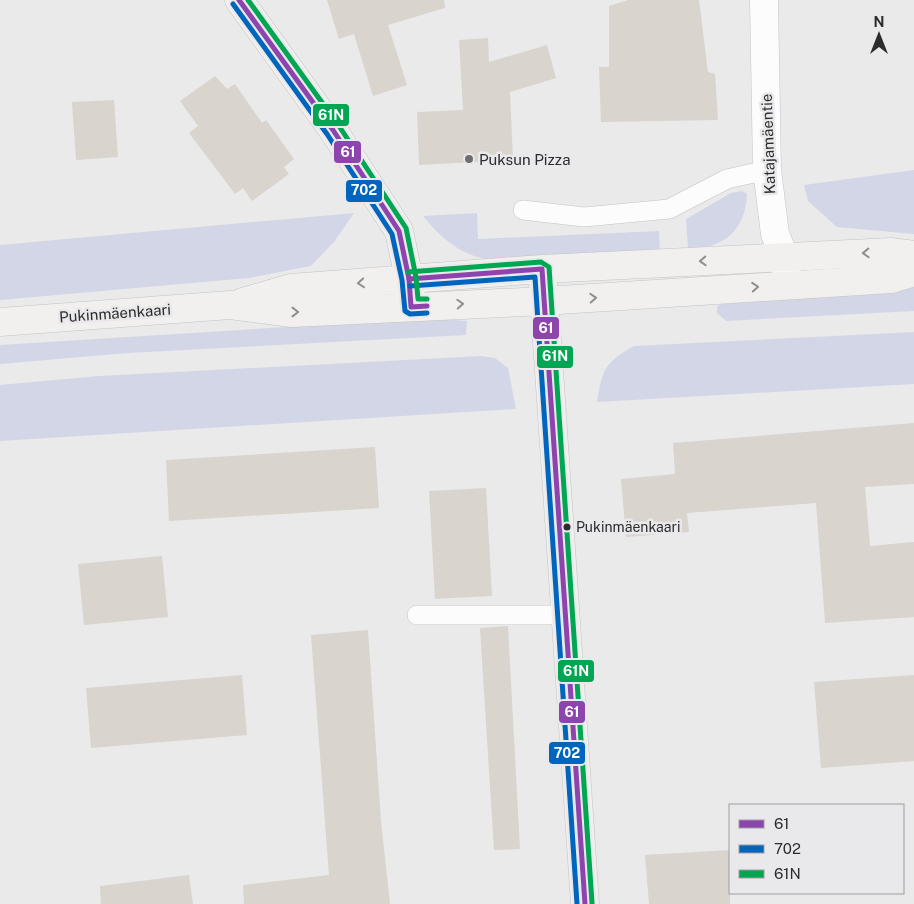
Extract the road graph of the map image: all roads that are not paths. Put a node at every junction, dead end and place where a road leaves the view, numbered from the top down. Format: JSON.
{"nodes":[{"id":1,"x":239,"y":0,"type":"edge"},
{"id":2,"x":764,"y":0,"type":"edge"},
{"id":3,"x":767,"y":170,"type":"junction"},
{"id":4,"x":523,"y":210,"type":"dead end"},
{"id":5,"x":914,"y":255,"type":"edge"},
{"id":6,"x":784,"y":256,"type":"junction"},
{"id":7,"x":542,"y":269,"type":"junction"},
{"id":8,"x":914,"y":272,"type":"edge"},
{"id":9,"x":409,"y":279,"type":"junction"},
{"id":10,"x":789,"y":285,"type":"junction"},
{"id":11,"x":544,"y":301,"type":"junction"},
{"id":12,"x":230,"y":305,"type":"junction"},
{"id":13,"x":411,"y":307,"type":"junction"},
{"id":14,"x":0,"y":322,"type":"edge"},
{"id":15,"x":417,"y":615,"type":"dead end"},
{"id":16,"x":564,"y":615,"type":"junction"},
{"id":17,"x":585,"y":904,"type":"edge"}],
"edges":[{"from":1,"to":9,"type":"main road"},
{"from":2,"to":3,"type":"street","name":"Katajamäentie"},
{"from":3,"to":4,"type":"lane"},
{"from":3,"to":6,"type":"street","name":"Katajamäentie"},
{"from":5,"to":6,"type":"main road","name":"Pukinmäenkaari","one_way":true},
{"from":6,"to":7,"type":"main road","name":"Pukinmäenkaari","one_way":true},
{"from":6,"to":10,"type":"street","name":"Katajamäentie"},
{"from":7,"to":9,"type":"main road","name":"Pukinmäenkaari"},
{"from":7,"to":11,"type":"main road"},
{"from":8,"to":10,"type":"main road","name":"Pukinmäenkaari"},
{"from":9,"to":12,"type":"main road","name":"Pukinmäenkaari","one_way":true},
{"from":9,"to":13,"type":"main road"},
{"from":11,"to":10,"type":"main road","name":"Pukinmäenkaari","one_way":true},
{"from":13,"to":11,"type":"main road","name":"Pukinmäenkaari","one_way":true},
{"from":11,"to":16,"type":"main road"},
{"from":12,"to":13,"type":"main road","name":"Pukinmäenkaari","one_way":true},
{"from":12,"to":14,"type":"main road","name":"Pukinmäenkaari"},
{"from":15,"to":16,"type":"lane"},
{"from":16,"to":17,"type":"main road"}]}
